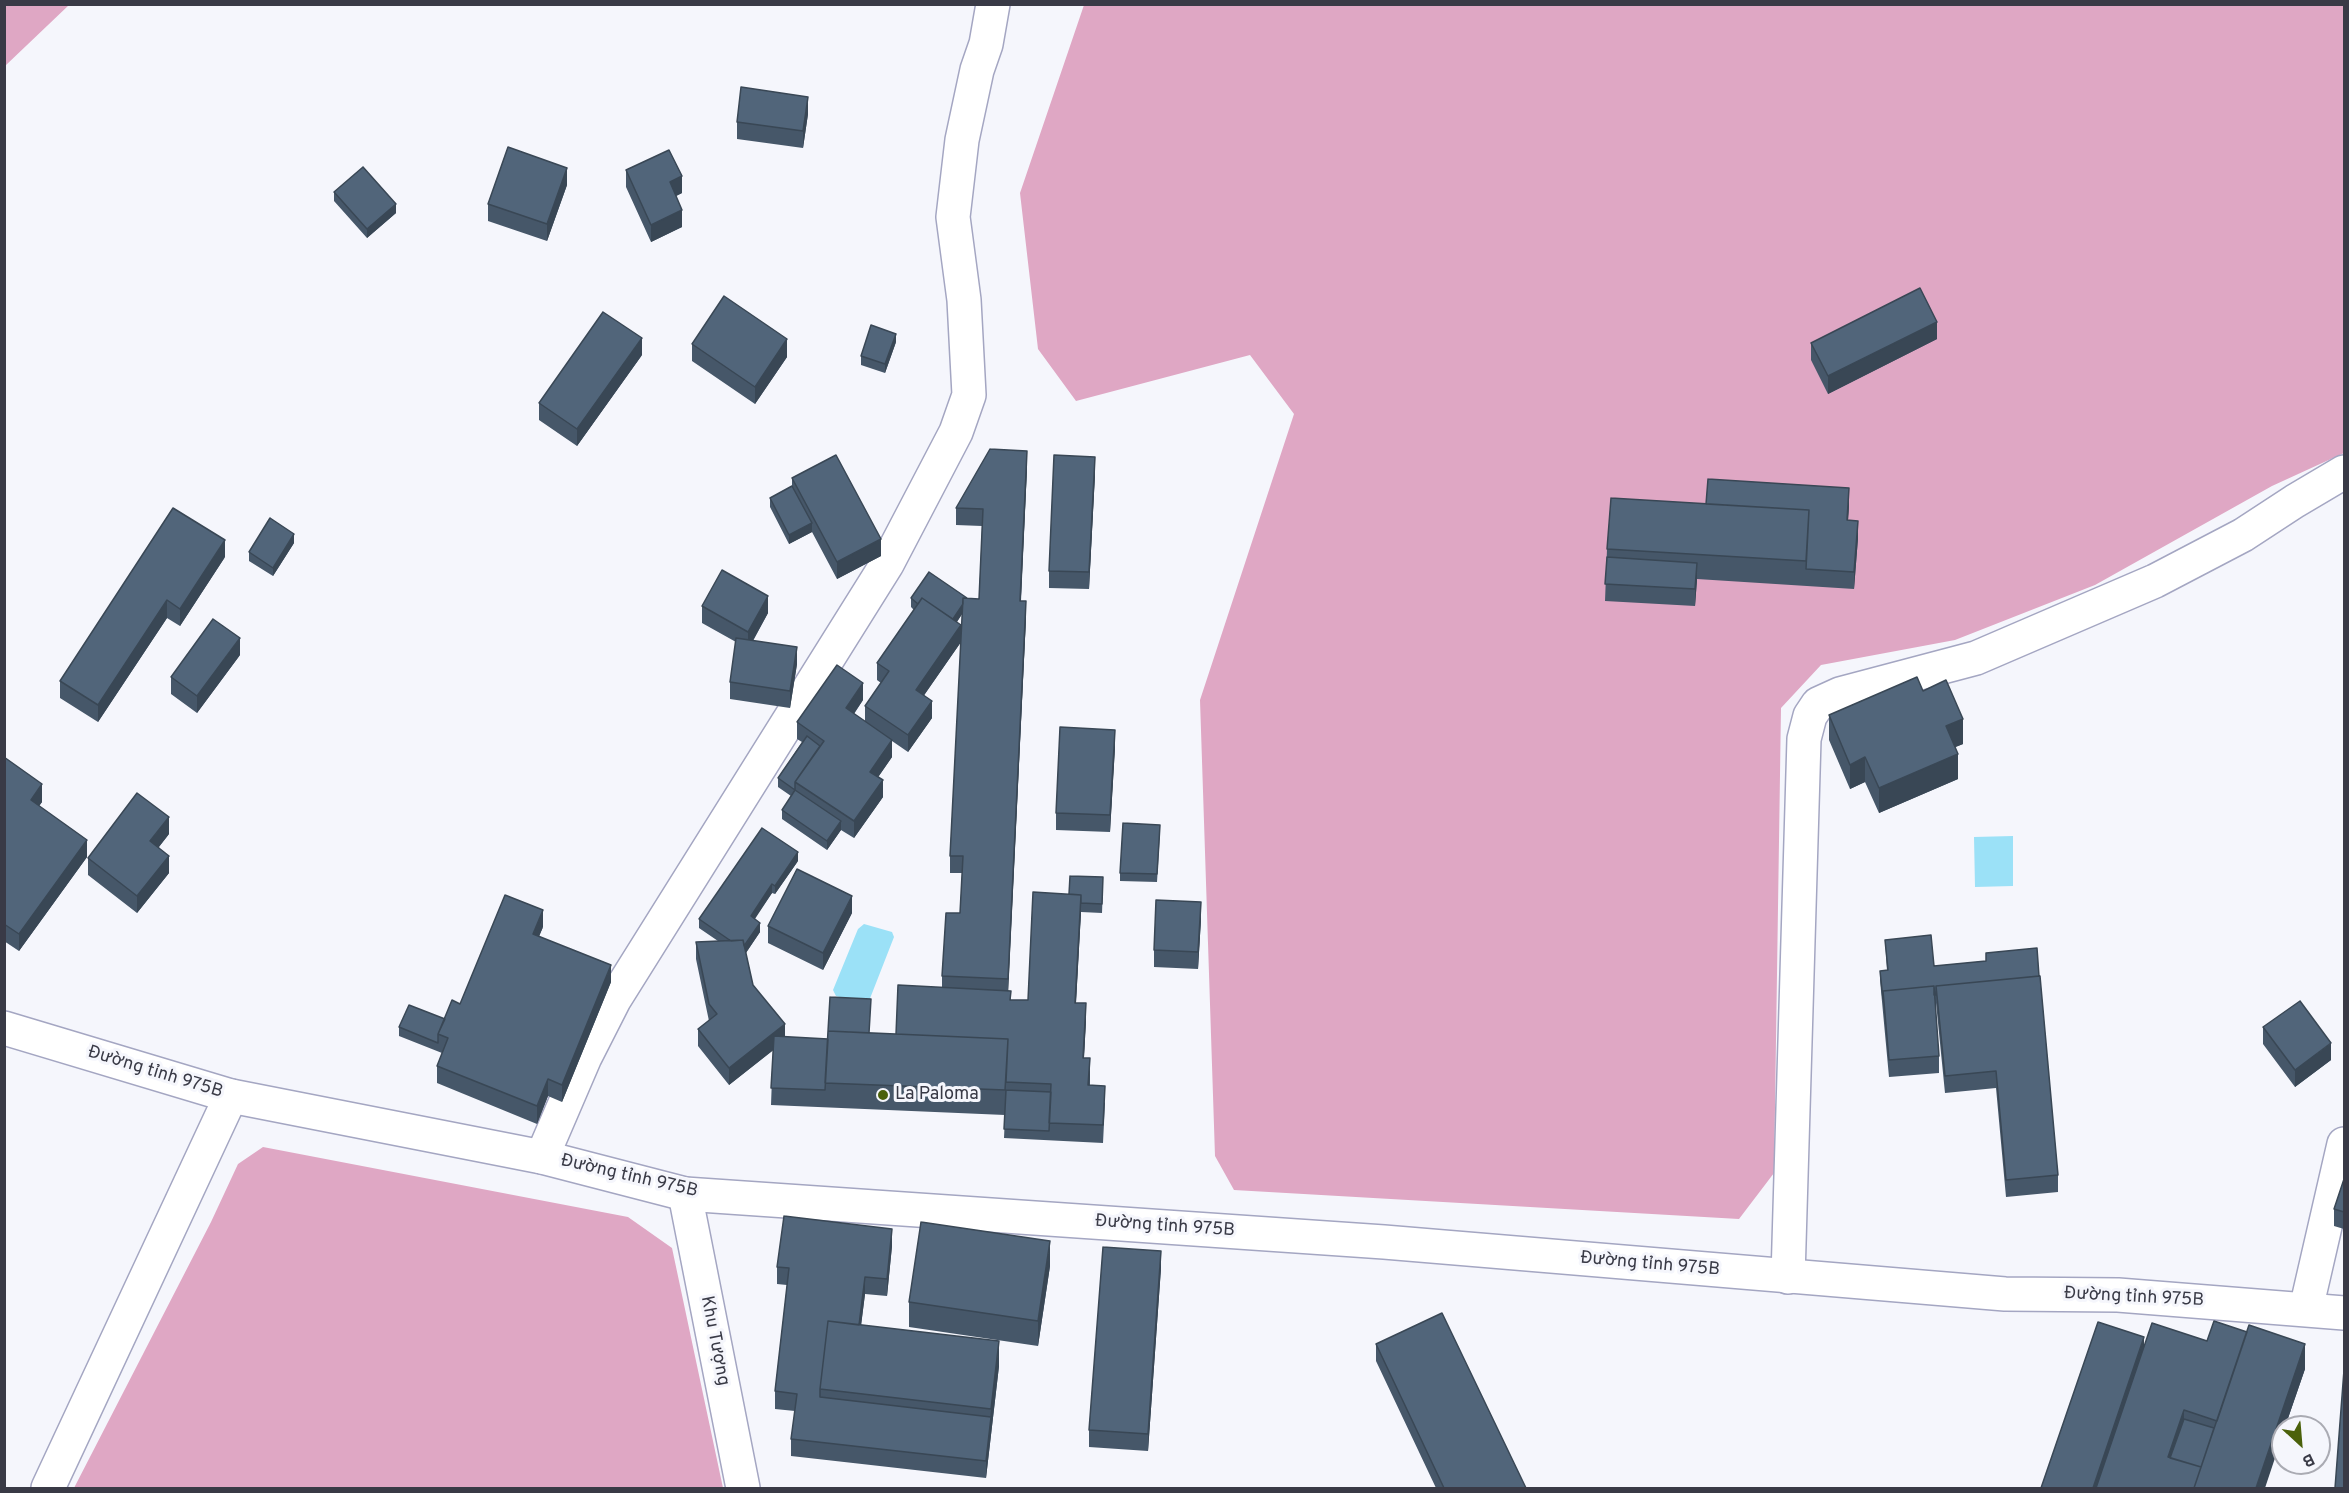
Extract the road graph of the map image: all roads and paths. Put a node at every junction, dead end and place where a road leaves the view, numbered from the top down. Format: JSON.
{"nodes":[{"id":1,"x":993,"y":4,"type":"edge"},
{"id":2,"x":2344,"y":472,"type":"edge"},
{"id":3,"x":4,"y":1028,"type":"edge"},
{"id":4,"x":231,"y":1096,"type":"junction"},
{"id":5,"x":2344,"y":1144,"type":"edge"},
{"id":6,"x":542,"y":1157,"type":"junction"},
{"id":7,"x":685,"y":1194,"type":"junction"},
{"id":8,"x":1788,"y":1277,"type":"junction"},
{"id":9,"x":2306,"y":1309,"type":"junction"},
{"id":10,"x":2344,"y":1313,"type":"edge"},
{"id":11,"x":48,"y":1488,"type":"edge"},
{"id":12,"x":743,"y":1488,"type":"edge"}],
"edges":[{"from":1,"to":6,"type":"street"},
{"from":2,"to":8,"type":"street"},
{"from":3,"to":4,"type":"street","name":"Đường tỉnh 975B"},
{"from":4,"to":6,"type":"street","name":"Đường tỉnh 975B"},
{"from":4,"to":11,"type":"street"},
{"from":5,"to":9,"type":"street"},
{"from":6,"to":7,"type":"street","name":"Đường tỉnh 975B"},
{"from":7,"to":8,"type":"street","name":"Đường tỉnh 975B"},
{"from":7,"to":12,"type":"street","name":"Khu Tượng"},
{"from":8,"to":9,"type":"street","name":"Đường tỉnh 975B"},
{"from":9,"to":10,"type":"street","name":"Đường tỉnh 975B"}]}
